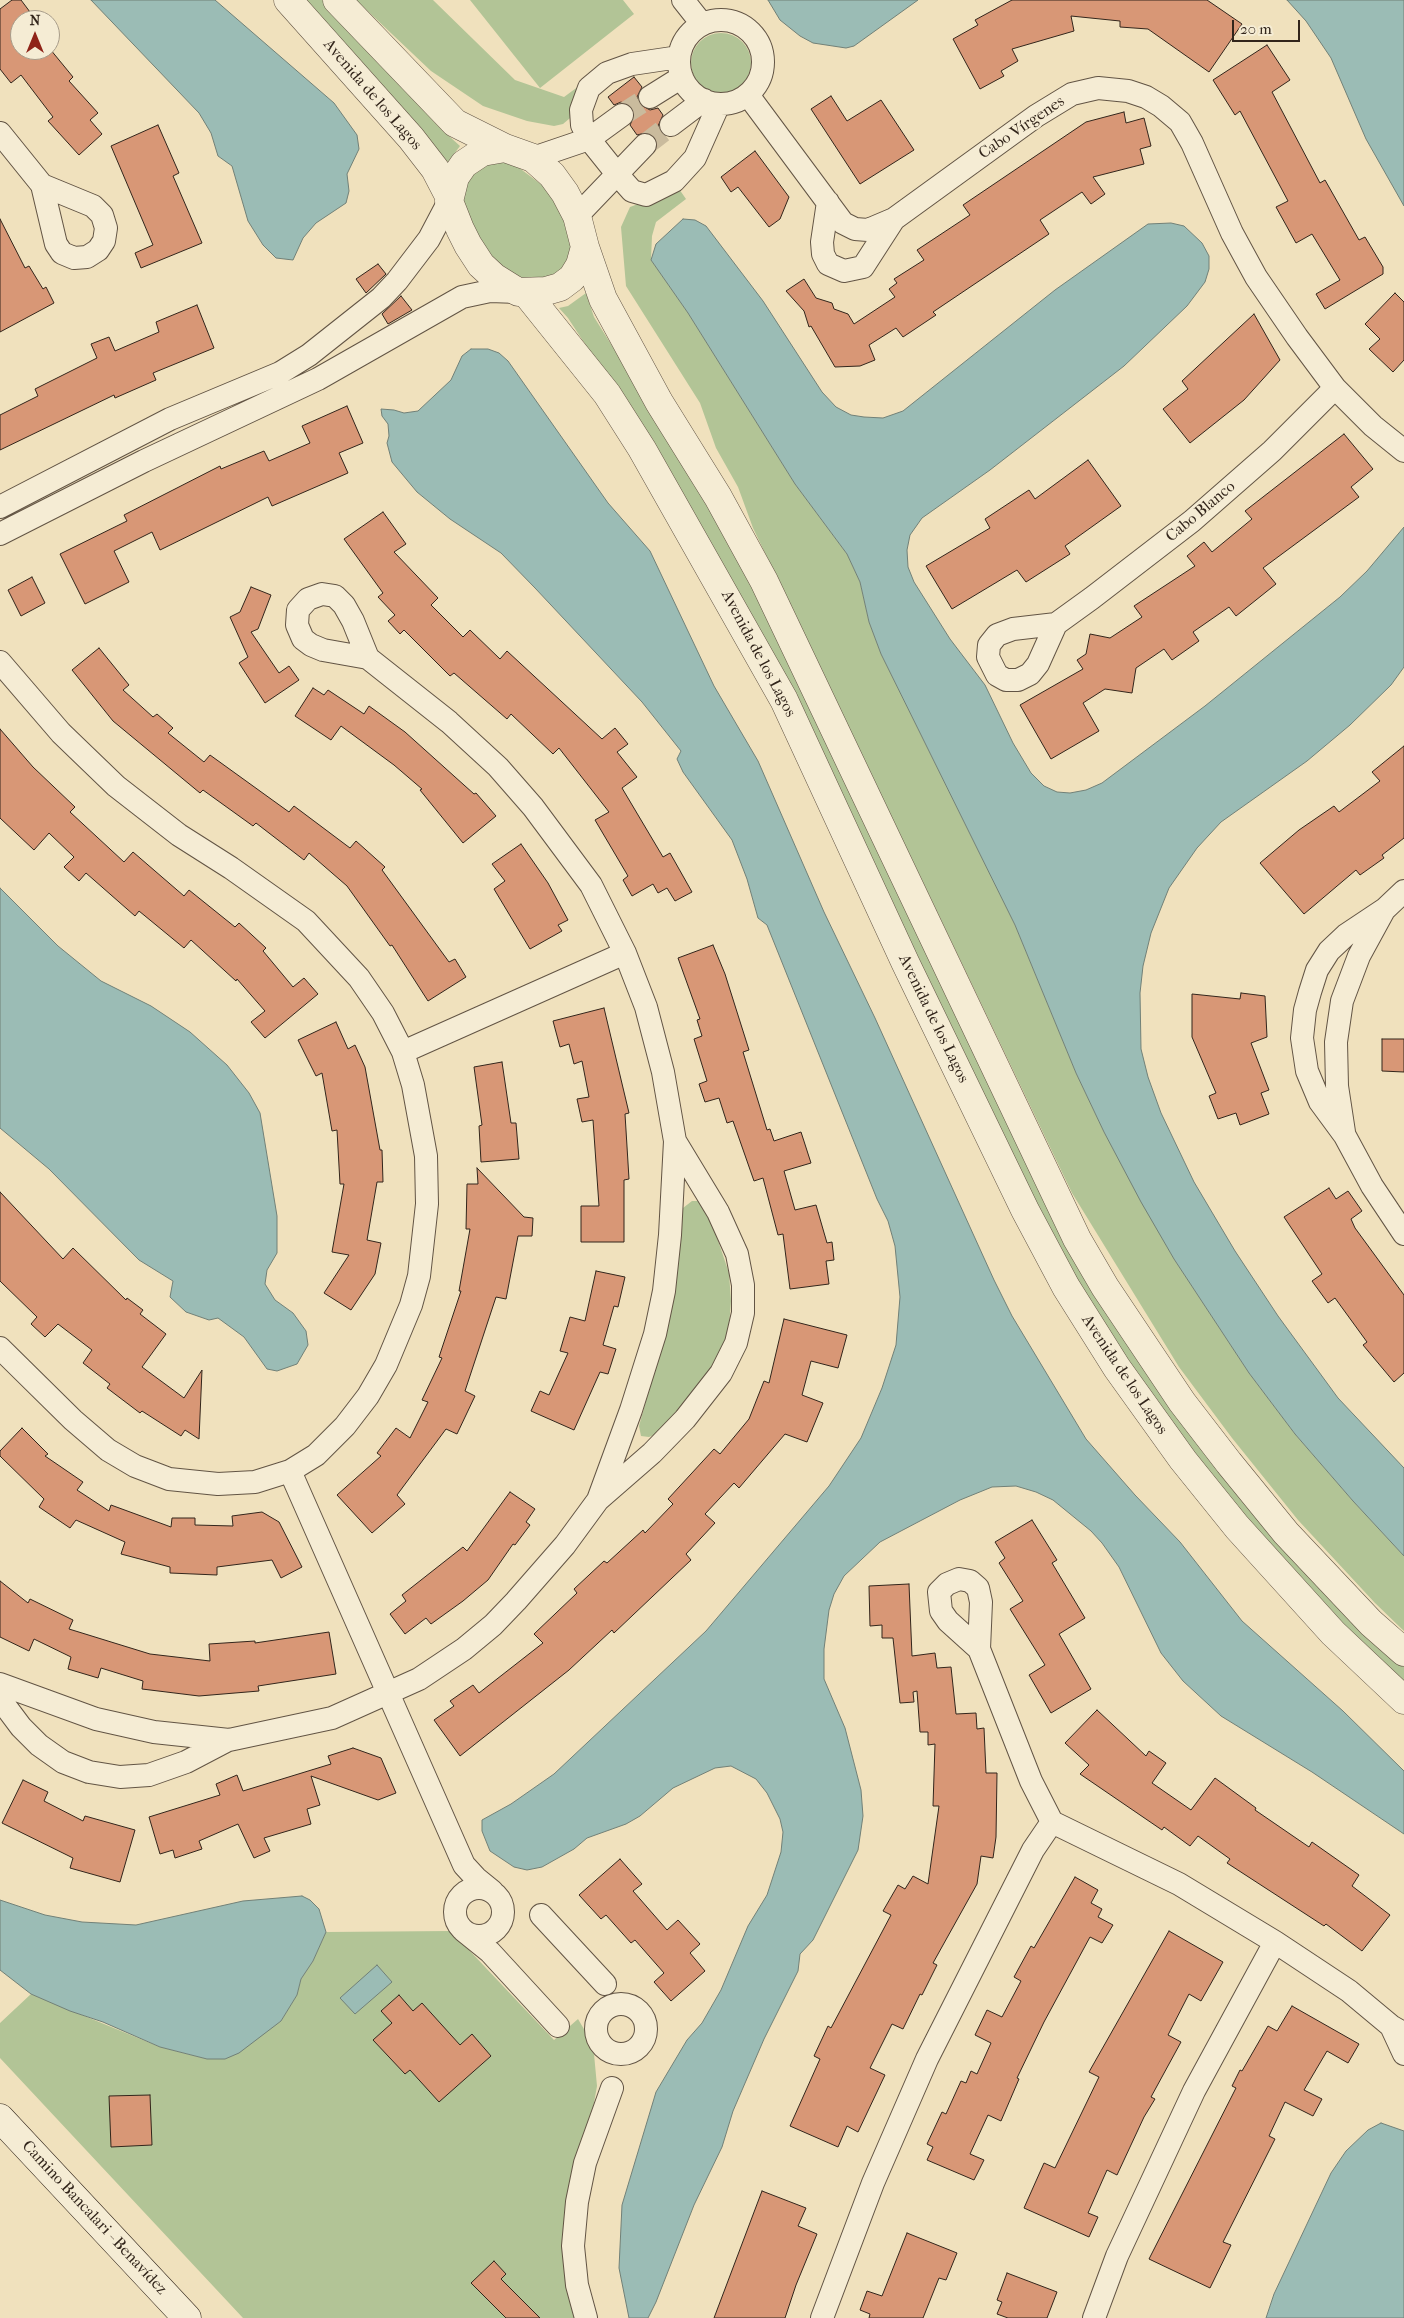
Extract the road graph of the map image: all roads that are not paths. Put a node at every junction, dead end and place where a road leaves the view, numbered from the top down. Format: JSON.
{"nodes":[{"id":1,"x":288,"y":0,"type":"edge"},
{"id":2,"x":337,"y":0,"type":"edge"},
{"id":3,"x":683,"y":0,"type":"edge"},
{"id":4,"x":702,"y":24,"type":"junction"},
{"id":5,"x":680,"y":67,"type":"junction"},
{"id":6,"x":748,"y":95,"type":"junction"},
{"id":7,"x":650,"y":97,"type":"tunnel mouth"},
{"id":8,"x":711,"y":102,"type":"junction"},
{"id":9,"x":622,"y":115,"type":"tunnel mouth"},
{"id":10,"x":671,"y":125,"type":"tunnel mouth"},
{"id":11,"x":0,"y":133,"type":"edge"},
{"id":12,"x":589,"y":139,"type":"junction"},
{"id":13,"x":645,"y":145,"type":"tunnel mouth"},
{"id":14,"x":505,"y":148,"type":"junction"},
{"id":15,"x":533,"y":158,"type":"junction"},
{"id":16,"x":617,"y":174,"type":"junction"},
{"id":17,"x":42,"y":185,"type":"dead end"},
{"id":18,"x":449,"y":198,"type":"junction"},
{"id":19,"x":828,"y":202,"type":"junction"},
{"id":20,"x":577,"y":216,"type":"junction"},
{"id":21,"x":894,"y":219,"type":"junction"},
{"id":22,"x":585,"y":247,"type":"junction"},
{"id":23,"x":522,"y":293,"type":"junction"},
{"id":24,"x":1335,"y":388,"type":"junction"},
{"id":25,"x":1404,"y":451,"type":"edge"},
{"id":26,"x":0,"y":507,"type":"edge"},
{"id":27,"x":0,"y":534,"type":"edge"},
{"id":28,"x":1056,"y":624,"type":"dead end"},
{"id":29,"x":368,"y":658,"type":"dead end"},
{"id":30,"x":0,"y":662,"type":"edge"},
{"id":31,"x":1404,"y":892,"type":"edge"},
{"id":32,"x":1385,"y":909,"type":"junction"},
{"id":33,"x":625,"y":953,"type":"junction"},
{"id":34,"x":403,"y":1052,"type":"junction"},
{"id":35,"x":1345,"y":1136,"type":"junction"},
{"id":36,"x":675,"y":1141,"type":"junction"},
{"id":37,"x":1404,"y":1234,"type":"edge"},
{"id":38,"x":0,"y":1348,"type":"edge"},
{"id":39,"x":290,"y":1471,"type":"junction"},
{"id":40,"x":598,"y":1500,"type":"junction"},
{"id":41,"x":979,"y":1649,"type":"dead end"},
{"id":42,"x":1404,"y":1652,"type":"edge"},
{"id":43,"x":0,"y":1684,"type":"edge"},
{"id":44,"x":388,"y":1695,"type":"junction"},
{"id":45,"x":0,"y":1699,"type":"edge"},
{"id":46,"x":1404,"y":1700,"type":"edge"},
{"id":47,"x":229,"y":1740,"type":"junction"},
{"id":48,"x":1052,"y":1822,"type":"junction"},
{"id":49,"x":460,"y":1856,"type":"junction"},
{"id":50,"x":492,"y":1891,"type":"junction"},
{"id":51,"x":456,"y":1903,"type":"junction"},
{"id":52,"x":541,"y":1915,"type":"dead end"},
{"id":53,"x":490,"y":1942,"type":"junction"},
{"id":54,"x":1275,"y":1942,"type":"junction"},
{"id":55,"x":605,"y":1984,"type":"junction"},
{"id":56,"x":637,"y":2009,"type":"junction"},
{"id":57,"x":604,"y":2012,"type":"junction"},
{"id":58,"x":558,"y":2026,"type":"dead end"},
{"id":59,"x":1397,"y":2029,"type":"edge"},
{"id":60,"x":642,"y":2045,"type":"junction"},
{"id":61,"x":602,"y":2047,"type":"junction"},
{"id":62,"x":1404,"y":2054,"type":"edge"},
{"id":63,"x":612,"y":2088,"type":"junction"},
{"id":64,"x":0,"y":2118,"type":"edge"},
{"id":65,"x":187,"y":2318,"type":"edge"},
{"id":66,"x":586,"y":2318,"type":"edge"},
{"id":67,"x":822,"y":2318,"type":"edge"},
{"id":68,"x":1094,"y":2318,"type":"edge"}],
"edges":[{"from":1,"to":18,"type":"street","name":"Avenida de los Lagos"},
{"from":2,"to":14,"type":"street"},
{"from":3,"to":4,"type":"street"},
{"from":4,"to":5,"type":"street"},
{"from":4,"to":6,"type":"street"},
{"from":5,"to":7,"type":"street"},
{"from":5,"to":8,"type":"street"},
{"from":5,"to":12,"type":"street"},
{"from":6,"to":8,"type":"street"},
{"from":6,"to":19,"type":"street","name":"Cabo Vírgenes"},
{"from":8,"to":10,"type":"street"},
{"from":8,"to":16,"type":"street"},
{"from":9,"to":12,"type":"street"},
{"from":11,"to":17,"type":"street"},
{"from":12,"to":15,"type":"street"},
{"from":12,"to":16,"type":"street"},
{"from":13,"to":16,"type":"street"},
{"from":14,"to":15,"type":"street"},
{"from":14,"to":18,"type":"street"},
{"from":15,"to":20,"type":"street"},
{"from":16,"to":20,"type":"street"},
{"from":18,"to":23,"type":"street"},
{"from":18,"to":26,"type":"street"},
{"from":19,"to":21,"type":"street","name":"Cabo Vírgenes"},
{"from":19,"to":21,"type":"street"},
{"from":20,"to":22,"type":"street"},
{"from":21,"to":24,"type":"street","name":"Cabo Vírgenes"},
{"from":22,"to":23,"type":"street"},
{"from":22,"to":42,"type":"street","name":"Avenida de los Lagos"},
{"from":23,"to":27,"type":"street"},
{"from":23,"to":46,"type":"street","name":"Avenida de los Lagos"},
{"from":24,"to":25,"type":"street","name":"Cabo Vírgenes"},
{"from":24,"to":28,"type":"street","name":"Cabo Blanco"},
{"from":29,"to":33,"type":"street"},
{"from":30,"to":34,"type":"street"},
{"from":31,"to":32,"type":"street"},
{"from":32,"to":35,"type":"street"},
{"from":32,"to":35,"type":"street"},
{"from":33,"to":34,"type":"street"},
{"from":33,"to":36,"type":"street"},
{"from":34,"to":39,"type":"street"},
{"from":35,"to":37,"type":"street"},
{"from":36,"to":40,"type":"street"},
{"from":36,"to":40,"type":"street"},
{"from":38,"to":39,"type":"street"},
{"from":39,"to":44,"type":"street"},
{"from":40,"to":44,"type":"street"},
{"from":41,"to":48,"type":"street"},
{"from":43,"to":47,"type":"street"},
{"from":44,"to":47,"type":"street"},
{"from":44,"to":49,"type":"street"},
{"from":45,"to":47,"type":"street"},
{"from":48,"to":54,"type":"street"},
{"from":48,"to":67,"type":"street"},
{"from":49,"to":50,"type":"street"},
{"from":49,"to":51,"type":"street"},
{"from":50,"to":51,"type":"street"},
{"from":50,"to":53,"type":"street"},
{"from":51,"to":53,"type":"street"},
{"from":52,"to":55,"type":"street"},
{"from":53,"to":58,"type":"street"},
{"from":54,"to":59,"type":"street"},
{"from":54,"to":68,"type":"street"},
{"from":55,"to":56,"type":"street"},
{"from":55,"to":57,"type":"street"},
{"from":56,"to":57,"type":"street"},
{"from":56,"to":60,"type":"street"},
{"from":57,"to":61,"type":"street"},
{"from":59,"to":62,"type":"street"},
{"from":60,"to":61,"type":"street"},
{"from":60,"to":63,"type":"street"},
{"from":61,"to":63,"type":"street"},
{"from":63,"to":66,"type":"street"},
{"from":64,"to":65,"type":"street","name":"Camino Bancalari - Benavídez"}]}
